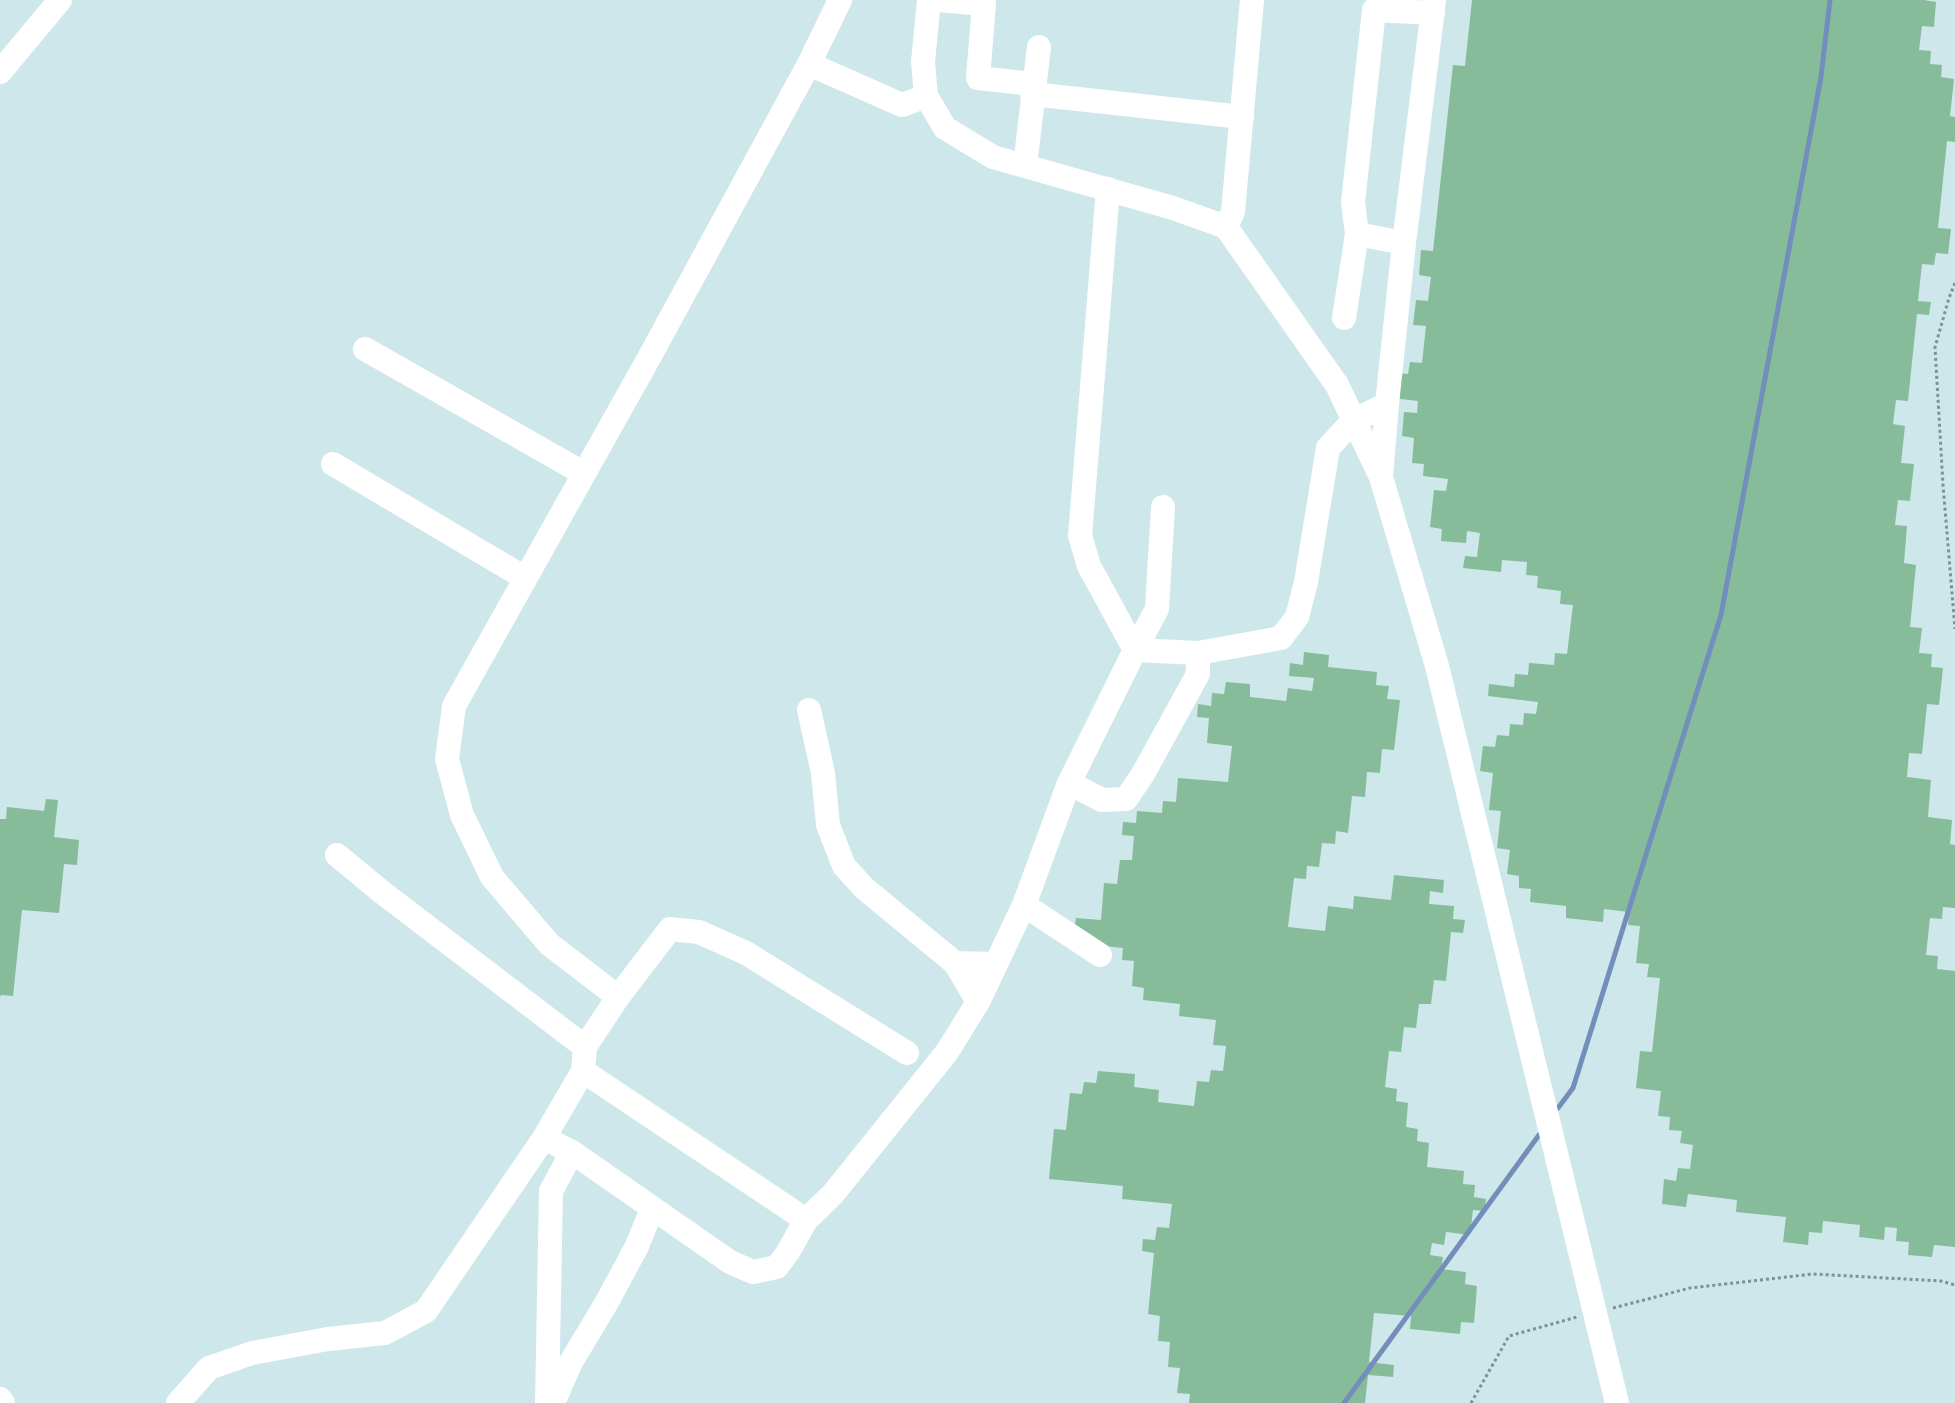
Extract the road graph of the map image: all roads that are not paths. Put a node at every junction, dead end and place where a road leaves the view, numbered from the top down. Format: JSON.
{"nodes":[{"id":1,"x":60,"y":0,"type":"edge"},
{"id":2,"x":929,"y":0,"type":"edge"},
{"id":3,"x":939,"y":0,"type":"edge"},
{"id":4,"x":1252,"y":0,"type":"edge"},
{"id":5,"x":835,"y":2,"type":"edge"},
{"id":6,"x":1433,"y":7,"type":"edge"},
{"id":7,"x":1039,"y":47,"type":"dead end"},
{"id":8,"x":809,"y":64,"type":"junction"},
{"id":9,"x":0,"y":72,"type":"edge"},
{"id":10,"x":1033,"y":89,"type":"junction"},
{"id":11,"x":926,"y":96,"type":"junction"},
{"id":12,"x":1242,"y":117,"type":"junction"},
{"id":13,"x":1025,"y":166,"type":"junction"},
{"id":14,"x":1108,"y":189,"type":"junction"},
{"id":15,"x":1226,"y":227,"type":"junction"},
{"id":16,"x":1356,"y":234,"type":"junction"},
{"id":17,"x":1404,"y":243,"type":"junction"},
{"id":18,"x":1344,"y":318,"type":"dead end"},
{"id":19,"x":365,"y":349,"type":"dead end"},
{"id":20,"x":1387,"y":404,"type":"junction"},
{"id":21,"x":1353,"y":422,"type":"junction"},
{"id":22,"x":333,"y":464,"type":"dead end"},
{"id":23,"x":583,"y":473,"type":"junction"},
{"id":24,"x":1381,"y":477,"type":"junction"},
{"id":25,"x":1163,"y":507,"type":"dead end"},
{"id":26,"x":525,"y":578,"type":"junction"},
{"id":27,"x":1135,"y":650,"type":"junction"},
{"id":28,"x":1198,"y":653,"type":"junction"},
{"id":29,"x":809,"y":710,"type":"dead end"},
{"id":30,"x":1069,"y":783,"type":"junction"},
{"id":31,"x":337,"y":855,"type":"dead end"},
{"id":32,"x":1024,"y":905,"type":"junction"},
{"id":33,"x":1100,"y":955,"type":"dead end"},
{"id":34,"x":955,"y":963,"type":"junction"},
{"id":35,"x":996,"y":964,"type":"junction"},
{"id":36,"x":618,"y":997,"type":"junction"},
{"id":37,"x":978,"y":1002,"type":"junction"},
{"id":38,"x":946,"y":1052,"type":"junction"},
{"id":39,"x":907,"y":1053,"type":"junction"},
{"id":40,"x":584,"y":1059,"type":"junction"},
{"id":41,"x":916,"y":1089,"type":"junction"},
{"id":42,"x":544,"y":1138,"type":"junction"},
{"id":43,"x":572,"y":1152,"type":"junction"},
{"id":44,"x":652,"y":1209,"type":"junction"},
{"id":45,"x":806,"y":1220,"type":"junction"},
{"id":46,"x":0,"y":1399,"type":"edge"},
{"id":47,"x":3,"y":1403,"type":"edge"},
{"id":48,"x":177,"y":1403,"type":"edge"},
{"id":49,"x":547,"y":1403,"type":"edge"},
{"id":50,"x":553,"y":1403,"type":"edge"},
{"id":51,"x":1617,"y":1403,"type":"edge"}],
"edges":[{"from":1,"to":9,"type":"street"},
{"from":2,"to":11,"type":"street"},
{"from":3,"to":10,"type":"street"},
{"from":4,"to":12,"type":"street"},
{"from":5,"to":8,"type":"street"},
{"from":6,"to":16,"type":"street"},
{"from":6,"to":17,"type":"street"},
{"from":7,"to":10,"type":"street"},
{"from":8,"to":11,"type":"street"},
{"from":8,"to":23,"type":"street"},
{"from":10,"to":12,"type":"street"},
{"from":10,"to":13,"type":"street"},
{"from":11,"to":13,"type":"street"},
{"from":12,"to":15,"type":"street"},
{"from":13,"to":14,"type":"street"},
{"from":14,"to":15,"type":"street"},
{"from":14,"to":27,"type":"street"},
{"from":15,"to":21,"type":"street"},
{"from":16,"to":17,"type":"street"},
{"from":16,"to":18,"type":"street"},
{"from":17,"to":20,"type":"street"},
{"from":19,"to":23,"type":"street"},
{"from":20,"to":21,"type":"street"},
{"from":20,"to":24,"type":"street"},
{"from":21,"to":24,"type":"street"},
{"from":21,"to":28,"type":"street"},
{"from":22,"to":26,"type":"street"},
{"from":23,"to":26,"type":"street"},
{"from":24,"to":51,"type":"street"},
{"from":25,"to":27,"type":"street"},
{"from":26,"to":36,"type":"street"},
{"from":27,"to":28,"type":"street"},
{"from":27,"to":30,"type":"street"},
{"from":28,"to":30,"type":"street"},
{"from":29,"to":34,"type":"street"},
{"from":30,"to":32,"type":"street"},
{"from":31,"to":40,"type":"street"},
{"from":32,"to":33,"type":"street"},
{"from":32,"to":35,"type":"street"},
{"from":34,"to":35,"type":"street"},
{"from":34,"to":37,"type":"street"},
{"from":35,"to":37,"type":"street"},
{"from":36,"to":39,"type":"street"},
{"from":36,"to":40,"type":"street"},
{"from":37,"to":38,"type":"street"},
{"from":38,"to":39,"type":"street"},
{"from":38,"to":41,"type":"street"},
{"from":39,"to":41,"type":"street"},
{"from":40,"to":42,"type":"street"},
{"from":40,"to":45,"type":"street"},
{"from":41,"to":45,"type":"street"},
{"from":42,"to":43,"type":"street"},
{"from":42,"to":48,"type":"street"},
{"from":43,"to":44,"type":"street"},
{"from":43,"to":49,"type":"street"},
{"from":44,"to":45,"type":"street"},
{"from":44,"to":50,"type":"street"},
{"from":46,"to":47,"type":"street"}]}
